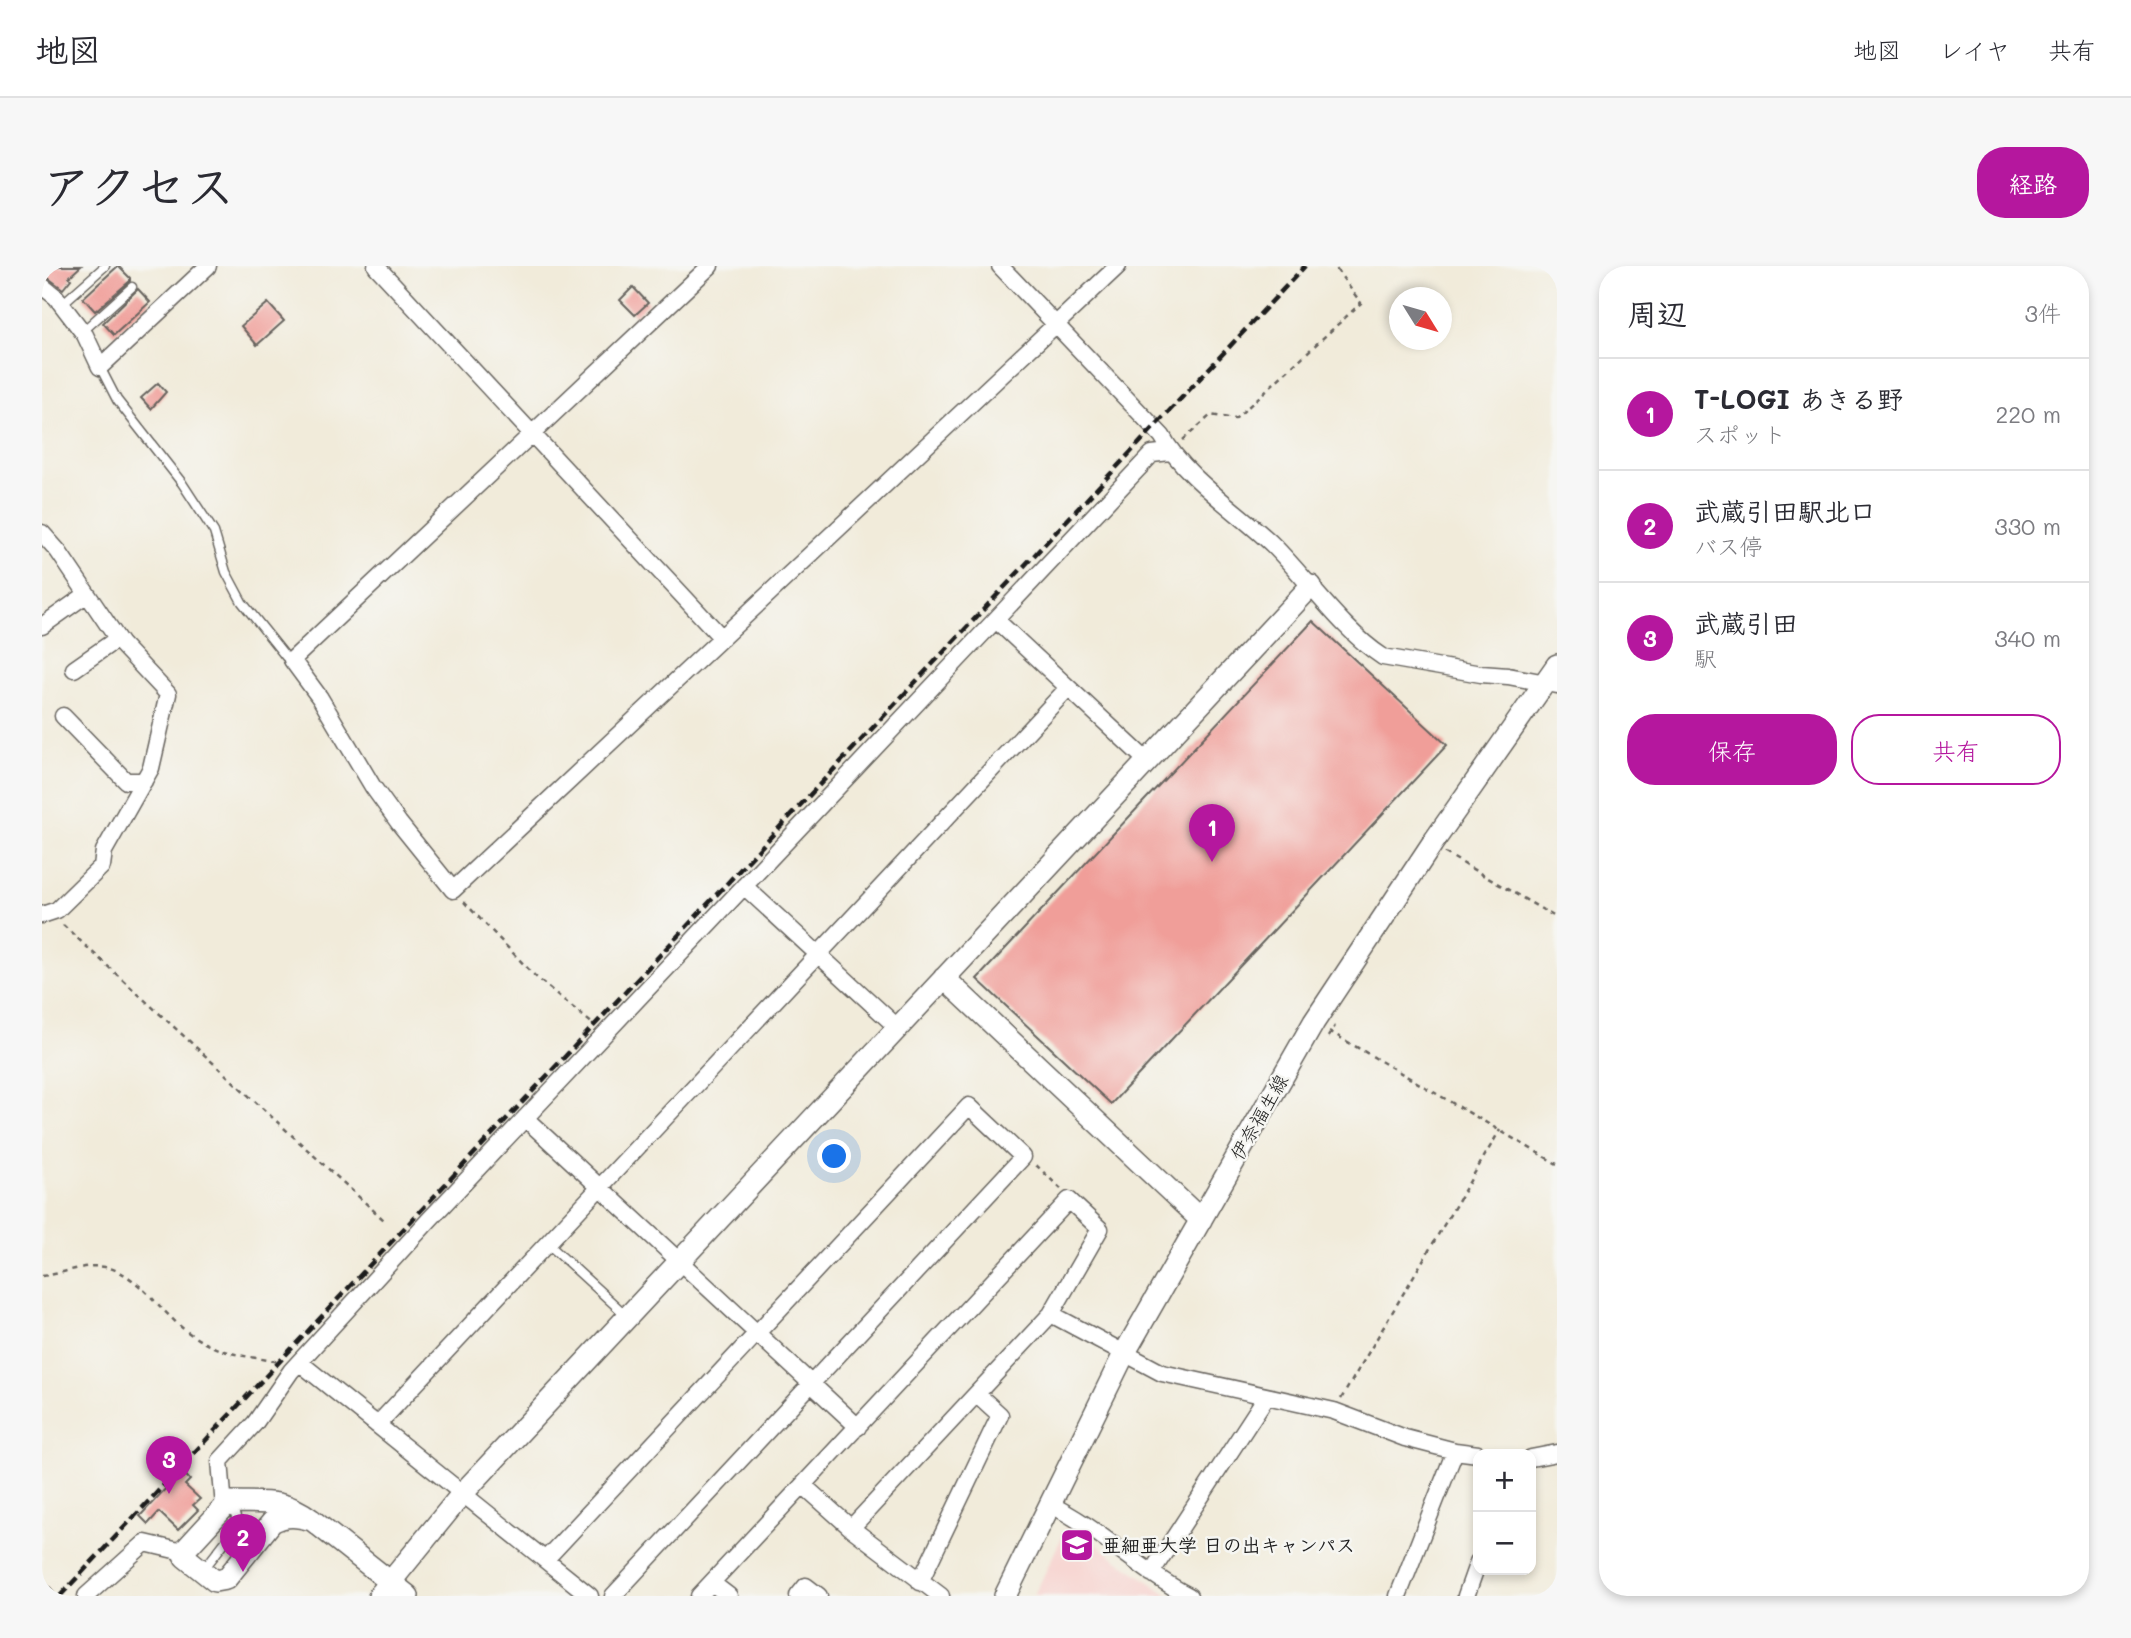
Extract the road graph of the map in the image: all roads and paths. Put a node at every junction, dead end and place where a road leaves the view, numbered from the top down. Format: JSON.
{"nodes":[{"id":1,"x":105,"y":266,"type":"edge"},
{"id":2,"x":208,"y":266,"type":"edge"},
{"id":3,"x":376,"y":266,"type":"edge"},
{"id":4,"x":710,"y":266,"type":"edge"},
{"id":5,"x":1000,"y":266,"type":"edge"},
{"id":6,"x":1118,"y":266,"type":"edge"},
{"id":7,"x":1334,"y":266,"type":"edge"},
{"id":8,"x":42,"y":286,"type":"edge"},
{"id":9,"x":132,"y":287,"type":"dead end"},
{"id":10,"x":62,"y":304,"type":"junction"},
{"id":11,"x":1056,"y":324,"type":"junction"},
{"id":12,"x":83,"y":331,"type":"junction"},
{"id":13,"x":100,"y":367,"type":"junction"},
{"id":14,"x":531,"y":434,"type":"junction"},
{"id":15,"x":1170,"y":452,"type":"junction"},
{"id":16,"x":45,"y":541,"type":"edge"},
{"id":17,"x":1311,"y":586,"type":"junction"},
{"id":18,"x":87,"y":594,"type":"junction"},
{"id":19,"x":996,"y":620,"type":"junction"},
{"id":20,"x":42,"y":626,"type":"edge"},
{"id":21,"x":722,"y":638,"type":"junction"},
{"id":22,"x":117,"y":639,"type":"junction"},
{"id":23,"x":292,"y":660,"type":"junction"},
{"id":24,"x":74,"y":669,"type":"dead end"},
{"id":25,"x":1553,"y":677,"type":"edge"},
{"id":26,"x":1068,"y":688,"type":"junction"},
{"id":27,"x":63,"y":716,"type":"dead end"},
{"id":28,"x":1147,"y":761,"type":"junction"},
{"id":29,"x":145,"y":780,"type":"junction"},
{"id":30,"x":1432,"y":844,"type":"junction"},
{"id":31,"x":744,"y":886,"type":"junction"},
{"id":32,"x":453,"y":890,"type":"junction"},
{"id":33,"x":45,"y":910,"type":"edge"},
{"id":34,"x":1557,"y":918,"type":"edge"},
{"id":35,"x":818,"y":954,"type":"junction"},
{"id":36,"x":944,"y":978,"type":"junction"},
{"id":37,"x":898,"y":1028,"type":"junction"},
{"id":38,"x":1327,"y":1029,"type":"junction"},
{"id":39,"x":604,"y":1034,"type":"junction"},
{"id":40,"x":526,"y":1118,"type":"junction"},
{"id":41,"x":1500,"y":1130,"type":"junction"},
{"id":42,"x":1023,"y":1157,"type":"junction"},
{"id":43,"x":1557,"y":1164,"type":"edge"},
{"id":44,"x":600,"y":1186,"type":"junction"},
{"id":45,"x":1069,"y":1200,"type":"junction"},
{"id":46,"x":384,"y":1220,"type":"dead end"},
{"id":47,"x":1200,"y":1220,"type":"junction"},
{"id":48,"x":547,"y":1243,"type":"junction"},
{"id":49,"x":680,"y":1260,"type":"junction"},
{"id":50,"x":42,"y":1276,"type":"edge"},
{"id":51,"x":1051,"y":1314,"type":"junction"},
{"id":52,"x":628,"y":1317,"type":"junction"},
{"id":53,"x":757,"y":1333,"type":"junction"},
{"id":54,"x":1124,"y":1354,"type":"junction"},
{"id":55,"x":295,"y":1366,"type":"junction"},
{"id":56,"x":812,"y":1384,"type":"junction"},
{"id":57,"x":977,"y":1394,"type":"junction"},
{"id":58,"x":1266,"y":1397,"type":"junction"},
{"id":59,"x":1334,"y":1411,"type":"junction"},
{"id":60,"x":377,"y":1425,"type":"junction"},
{"id":61,"x":858,"y":1427,"type":"junction"},
{"id":62,"x":1455,"y":1451,"type":"junction"},
{"id":63,"x":1473,"y":1453,"type":"edge"},
{"id":64,"x":1557,"y":1453,"type":"edge"},
{"id":65,"x":1536,"y":1457,"type":"edge"},
{"id":66,"x":803,"y":1485,"type":"junction"},
{"id":67,"x":462,"y":1494,"type":"junction"},
{"id":68,"x":1049,"y":1503,"type":"junction"},
{"id":69,"x":224,"y":1507,"type":"junction"},
{"id":70,"x":312,"y":1520,"type":"junction"},
{"id":71,"x":851,"y":1528,"type":"junction"},
{"id":72,"x":183,"y":1552,"type":"junction"},
{"id":73,"x":545,"y":1560,"type":"junction"},
{"id":74,"x":203,"y":1571,"type":"junction"},
{"id":75,"x":1151,"y":1573,"type":"junction"},
{"id":76,"x":1473,"y":1575,"type":"edge"},
{"id":77,"x":920,"y":1582,"type":"junction"},
{"id":78,"x":712,"y":1583,"type":"junction"},
{"id":79,"x":385,"y":1589,"type":"edge"},
{"id":80,"x":86,"y":1596,"type":"edge"},
{"id":81,"x":408,"y":1596,"type":"edge"},
{"id":82,"x":590,"y":1596,"type":"edge"},
{"id":83,"x":613,"y":1596,"type":"edge"},
{"id":84,"x":699,"y":1596,"type":"edge"},
{"id":85,"x":729,"y":1596,"type":"edge"},
{"id":86,"x":798,"y":1596,"type":"edge"},
{"id":87,"x":819,"y":1596,"type":"edge"},
{"id":88,"x":941,"y":1596,"type":"edge"},
{"id":89,"x":1005,"y":1596,"type":"edge"},
{"id":90,"x":1189,"y":1596,"type":"edge"},
{"id":91,"x":1398,"y":1596,"type":"edge"},
{"id":92,"x":1466,"y":1596,"type":"edge"}],
"edges":[{"from":1,"to":10,"type":"lane"},
{"from":2,"to":13,"type":"street"},
{"from":3,"to":14,"type":"street"},
{"from":4,"to":14,"type":"street"},
{"from":5,"to":11,"type":"street"},
{"from":6,"to":11,"type":"street"},
{"from":7,"to":15,"type":"path"},
{"from":8,"to":10,"type":"street"},
{"from":9,"to":12,"type":"lane"},
{"from":10,"to":12,"type":"street"},
{"from":11,"to":15,"type":"street"},
{"from":11,"to":21,"type":"street"},
{"from":12,"to":13,"type":"street"},
{"from":13,"to":23,"type":"lane"},
{"from":14,"to":21,"type":"street"},
{"from":14,"to":23,"type":"street"},
{"from":15,"to":17,"type":"street"},
{"from":15,"to":19,"type":"street"},
{"from":16,"to":18,"type":"street"},
{"from":17,"to":25,"type":"street"},
{"from":17,"to":28,"type":"street"},
{"from":18,"to":20,"type":"street"},
{"from":18,"to":22,"type":"street"},
{"from":19,"to":26,"type":"street"},
{"from":19,"to":31,"type":"street"},
{"from":21,"to":32,"type":"street"},
{"from":22,"to":24,"type":"street"},
{"from":22,"to":29,"type":"street"},
{"from":23,"to":32,"type":"street"},
{"from":25,"to":30,"type":"street","name":"伊奈福生線"},
{"from":26,"to":28,"type":"street"},
{"from":26,"to":35,"type":"street"},
{"from":27,"to":29,"type":"street"},
{"from":28,"to":36,"type":"street"},
{"from":29,"to":33,"type":"street"},
{"from":30,"to":34,"type":"path"},
{"from":30,"to":38,"type":"street","name":"伊奈福生線"},
{"from":31,"to":35,"type":"street"},
{"from":31,"to":39,"type":"street"},
{"from":32,"to":39,"type":"path"},
{"from":33,"to":46,"type":"path"},
{"from":35,"to":37,"type":"street"},
{"from":35,"to":44,"type":"street"},
{"from":36,"to":37,"type":"street"},
{"from":36,"to":47,"type":"street"},
{"from":37,"to":49,"type":"street"},
{"from":38,"to":41,"type":"path"},
{"from":38,"to":47,"type":"street","name":"伊奈福生線"},
{"from":39,"to":40,"type":"street"},
{"from":40,"to":44,"type":"street"},
{"from":40,"to":55,"type":"street"},
{"from":41,"to":43,"type":"path"},
{"from":41,"to":59,"type":"path"},
{"from":42,"to":45,"type":"path"},
{"from":42,"to":53,"type":"street"},
{"from":42,"to":56,"type":"street"},
{"from":44,"to":48,"type":"street"},
{"from":44,"to":49,"type":"street"},
{"from":45,"to":51,"type":"street"},
{"from":45,"to":61,"type":"street"},
{"from":47,"to":54,"type":"street","name":"伊奈福生線"},
{"from":48,"to":52,"type":"lane"},
{"from":48,"to":60,"type":"street"},
{"from":49,"to":52,"type":"street"},
{"from":49,"to":53,"type":"street"},
{"from":50,"to":55,"type":"path"},
{"from":51,"to":54,"type":"street"},
{"from":51,"to":57,"type":"street"},
{"from":52,"to":67,"type":"street"},
{"from":53,"to":56,"type":"street"},
{"from":53,"to":73,"type":"street"},
{"from":54,"to":58,"type":"street"},
{"from":54,"to":68,"type":"street","name":"伊奈福生線"},
{"from":55,"to":60,"type":"street"},
{"from":55,"to":69,"type":"street"},
{"from":56,"to":61,"type":"street"},
{"from":56,"to":83,"type":"street"},
{"from":57,"to":71,"type":"street"},
{"from":57,"to":77,"type":"street"},
{"from":58,"to":59,"type":"street"},
{"from":58,"to":75,"type":"street"},
{"from":59,"to":62,"type":"street"},
{"from":60,"to":67,"type":"street"},
{"from":61,"to":66,"type":"street"},
{"from":62,"to":63,"type":"street"},
{"from":62,"to":91,"type":"street"},
{"from":64,"to":65,"type":"street"},
{"from":66,"to":71,"type":"street"},
{"from":66,"to":78,"type":"street"},
{"from":67,"to":73,"type":"street"},
{"from":67,"to":79,"type":"street"},
{"from":68,"to":75,"type":"street"},
{"from":68,"to":89,"type":"street","name":"伊奈福生線"},
{"from":69,"to":70,"type":"street"},
{"from":69,"to":72,"type":"street"},
{"from":69,"to":74,"type":"lane"},
{"from":70,"to":74,"type":"street"},
{"from":70,"to":79,"type":"street"},
{"from":71,"to":77,"type":"street"},
{"from":72,"to":74,"type":"street"},
{"from":72,"to":80,"type":"street"},
{"from":73,"to":82,"type":"street"},
{"from":75,"to":90,"type":"street"},
{"from":76,"to":92,"type":"street"},
{"from":77,"to":88,"type":"street"},
{"from":78,"to":84,"type":"street"},
{"from":78,"to":85,"type":"street"},
{"from":79,"to":81,"type":"street"},
{"from":86,"to":87,"type":"street"}]}
